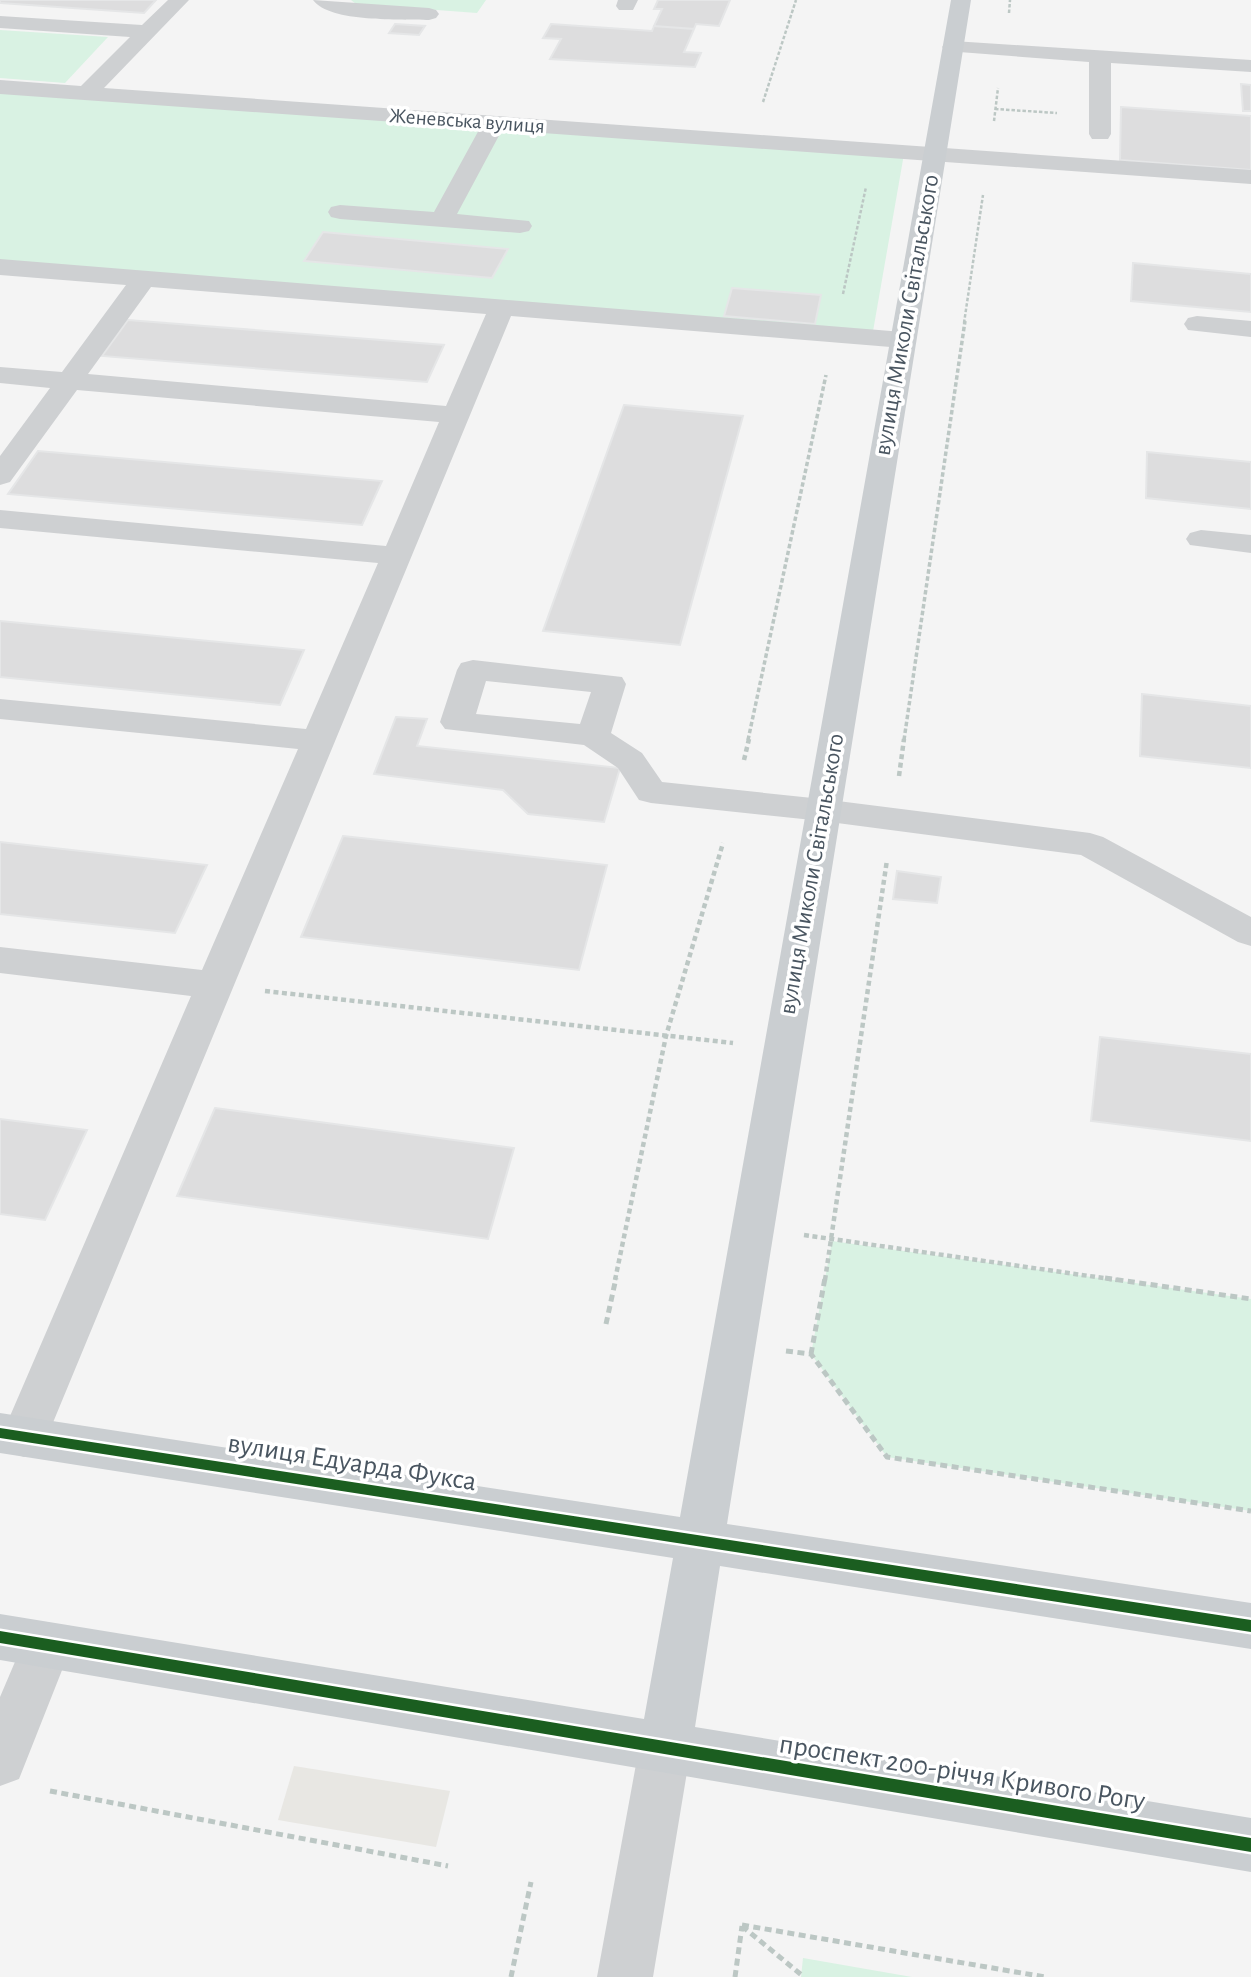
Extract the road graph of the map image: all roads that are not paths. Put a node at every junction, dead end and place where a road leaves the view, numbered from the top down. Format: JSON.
{"nodes":[{"id":1,"x":178,"y":0,"type":"edge"},
{"id":2,"x":323,"y":0,"type":"edge"},
{"id":3,"x":961,"y":0,"type":"edge"},
{"id":4,"x":429,"y":13,"type":"dead end"},
{"id":5,"x":0,"y":22,"type":"edge"},
{"id":6,"x":147,"y":32,"type":"junction"},
{"id":7,"x":953,"y":47,"type":"junction"},
{"id":8,"x":1100,"y":56,"type":"junction"},
{"id":9,"x":1251,"y":66,"type":"edge"},
{"id":10,"x":0,"y":87,"type":"edge"},
{"id":11,"x":86,"y":93,"type":"junction"},
{"id":12,"x":494,"y":123,"type":"junction"},
{"id":13,"x":1100,"y":125,"type":"road end"},
{"id":14,"x":934,"y":155,"type":"junction"},
{"id":15,"x":1251,"y":177,"type":"edge"},
{"id":16,"x":340,"y":212,"type":"dead end"},
{"id":17,"x":442,"y":220,"type":"junction"},
{"id":18,"x":520,"y":226,"type":"dead end"},
{"id":19,"x":0,"y":267,"type":"edge"},
{"id":20,"x":144,"y":278,"type":"junction"},
{"id":21,"x":502,"y":307,"type":"junction"},
{"id":22,"x":1198,"y":324,"type":"dead end"},
{"id":23,"x":1251,"y":329,"type":"edge"},
{"id":24,"x":903,"y":340,"type":"junction"},
{"id":25,"x":0,"y":375,"type":"edge"},
{"id":26,"x":69,"y":381,"type":"junction"},
{"id":27,"x":457,"y":415,"type":"junction"},
{"id":28,"x":0,"y":476,"type":"edge"},
{"id":29,"x":0,"y":519,"type":"edge"},
{"id":30,"x":1201,"y":540,"type":"dead end"},
{"id":31,"x":1251,"y":544,"type":"edge"},
{"id":32,"x":397,"y":556,"type":"junction"},
{"id":33,"x":0,"y":709,"type":"edge"},
{"id":34,"x":593,"y":736,"type":"dead end"},
{"id":35,"x":318,"y":741,"type":"junction"},
{"id":36,"x":822,"y":810,"type":"junction"},
{"id":37,"x":1250,"y":931,"type":"edge"},
{"id":38,"x":0,"y":960,"type":"edge"},
{"id":39,"x":215,"y":985,"type":"junction"},
{"id":40,"x":12,"y":1435,"type":"edge"},
{"id":41,"x":697,"y":1542,"type":"junction"},
{"id":42,"x":1251,"y":1626,"type":"edge"},
{"id":43,"x":24,"y":1641,"type":"edge"},
{"id":44,"x":665,"y":1748,"type":"junction"},
{"id":45,"x":0,"y":1761,"type":"edge"},
{"id":46,"x":1251,"y":1845,"type":"edge"},
{"id":47,"x":625,"y":1977,"type":"edge"}],
"edges":[{"from":1,"to":6,"type":"street"},
{"from":2,"to":4,"type":"street"},
{"from":3,"to":7,"type":"main road","name":"вулиця Миколи Світальського"},
{"from":5,"to":6,"type":"street"},
{"from":6,"to":11,"type":"street"},
{"from":7,"to":8,"type":"street"},
{"from":7,"to":14,"type":"main road","name":"вулиця Миколи Світальського"},
{"from":8,"to":9,"type":"street"},
{"from":8,"to":13,"type":"street"},
{"from":10,"to":11,"type":"street","name":"Женевська вулиця"},
{"from":11,"to":12,"type":"street","name":"Женевська вулиця"},
{"from":12,"to":14,"type":"street","name":"Женевська вулиця"},
{"from":12,"to":17,"type":"street"},
{"from":14,"to":15,"type":"street","name":"Женевська вулиця"},
{"from":14,"to":24,"type":"main road","name":"вулиця Миколи Світальського"},
{"from":16,"to":17,"type":"street"},
{"from":17,"to":18,"type":"street"},
{"from":19,"to":20,"type":"street"},
{"from":20,"to":21,"type":"street"},
{"from":20,"to":26,"type":"street"},
{"from":21,"to":24,"type":"street"},
{"from":21,"to":27,"type":"street"},
{"from":22,"to":23,"type":"street"},
{"from":24,"to":36,"type":"main road","name":"вулиця Миколи Світальського"},
{"from":25,"to":26,"type":"street"},
{"from":26,"to":27,"type":"street"},
{"from":26,"to":28,"type":"street"},
{"from":27,"to":32,"type":"street"},
{"from":29,"to":32,"type":"street"},
{"from":30,"to":31,"type":"street"},
{"from":32,"to":35,"type":"street"},
{"from":33,"to":35,"type":"street"},
{"from":34,"to":36,"type":"street"},
{"from":35,"to":39,"type":"street"},
{"from":36,"to":37,"type":"street"},
{"from":36,"to":41,"type":"main road","name":"вулиця Миколи Світальського"},
{"from":38,"to":39,"type":"street"},
{"from":39,"to":40,"type":"street"},
{"from":40,"to":41,"type":"main road","name":"вулиця Едуарда Фукса"},
{"from":41,"to":42,"type":"main road"},
{"from":41,"to":44,"type":"main road","name":"вулиця Миколи Світальського"},
{"from":43,"to":44,"type":"main road"},
{"from":43,"to":45,"type":"street"},
{"from":44,"to":46,"type":"main road","name":"проспект 200-річчя Кривого Рогу"},
{"from":44,"to":47,"type":"street"}]}
